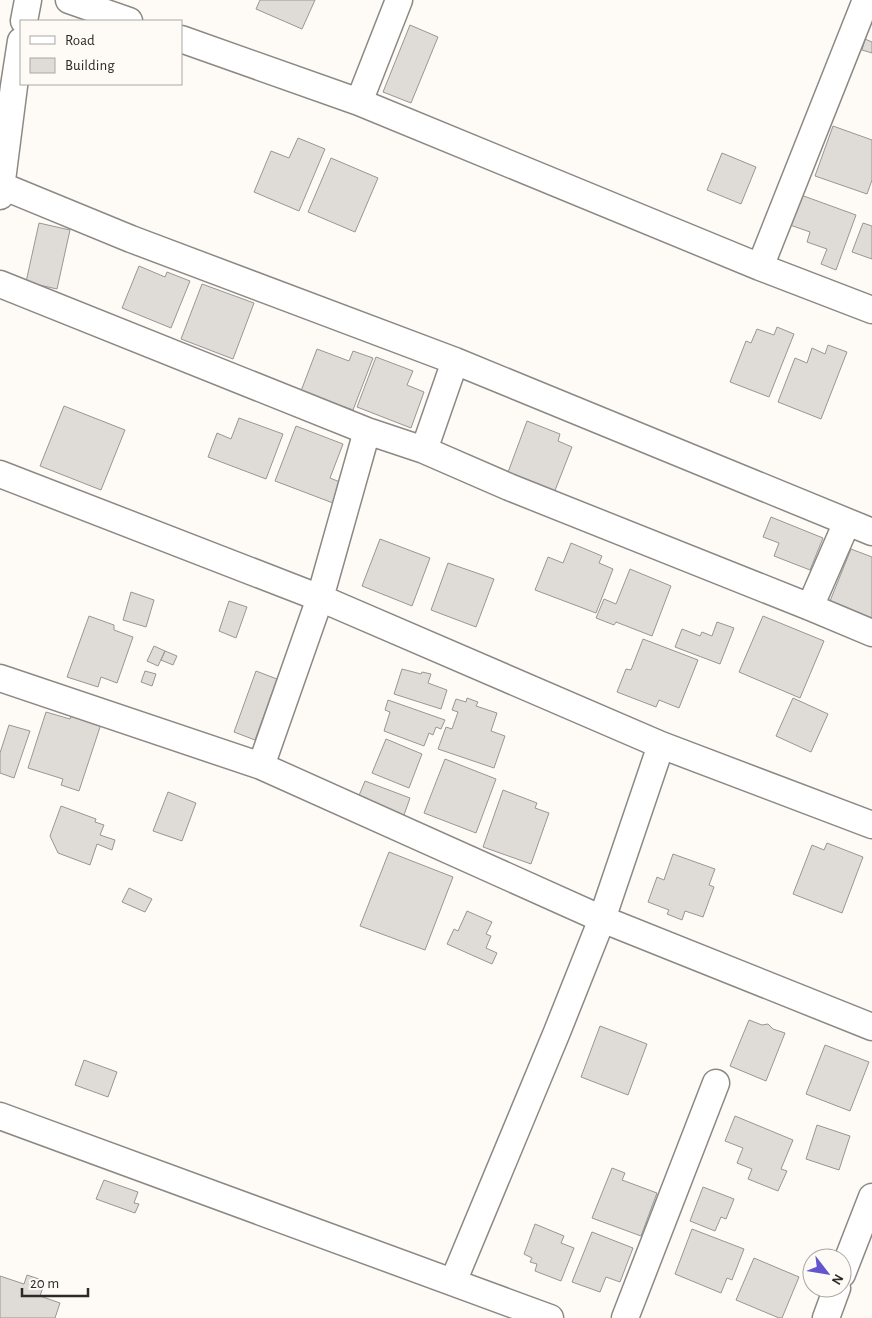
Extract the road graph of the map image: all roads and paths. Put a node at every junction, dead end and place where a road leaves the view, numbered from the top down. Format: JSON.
{"nodes":[{"id":1,"x":28,"y":0,"type":"edge"},
{"id":2,"x":69,"y":0,"type":"edge"},
{"id":3,"x":399,"y":0,"type":"edge"},
{"id":4,"x":866,"y":0,"type":"edge"},
{"id":5,"x":24,"y":20,"type":"edge"},
{"id":6,"x":127,"y":20,"type":"edge"},
{"id":7,"x":182,"y":40,"type":"edge"},
{"id":8,"x":20,"y":44,"type":"edge"},
{"id":9,"x":7,"y":85,"type":"edge"},
{"id":10,"x":359,"y":102,"type":"junction"},
{"id":11,"x":1,"y":191,"type":"edge"},
{"id":12,"x":760,"y":266,"type":"junction"},
{"id":13,"x":0,"y":284,"type":"edge"},
{"id":14,"x":872,"y":310,"type":"edge"},
{"id":15,"x":455,"y":361,"type":"junction"},
{"id":16,"x":367,"y":430,"type":"junction"},
{"id":17,"x":424,"y":450,"type":"junction"},
{"id":18,"x":0,"y":474,"type":"edge"},
{"id":19,"x":847,"y":522,"type":"junction"},
{"id":20,"x":872,"y":532,"type":"edge"},
{"id":21,"x":320,"y":598,"type":"junction"},
{"id":22,"x":810,"y":607,"type":"junction"},
{"id":23,"x":872,"y":633,"type":"edge"},
{"id":24,"x":0,"y":678,"type":"edge"},
{"id":25,"x":661,"y":745,"type":"junction"},
{"id":26,"x":262,"y":766,"type":"junction"},
{"id":27,"x":872,"y":825,"type":"edge"},
{"id":28,"x":602,"y":920,"type":"junction"},
{"id":29,"x":872,"y":1027,"type":"edge"},
{"id":30,"x":716,"y":1083,"type":"dead end"},
{"id":31,"x":0,"y":1116,"type":"edge"},
{"id":32,"x":872,"y":1197,"type":"edge"},
{"id":33,"x":852,"y":1248,"type":"edge"},
{"id":34,"x":453,"y":1282,"type":"junction"},
{"id":35,"x":833,"y":1298,"type":"edge"},
{"id":36,"x":550,"y":1318,"type":"edge"},
{"id":37,"x":625,"y":1318,"type":"edge"},
{"id":38,"x":826,"y":1318,"type":"edge"}],
"edges":[{"from":1,"to":5,"type":"street"},
{"from":2,"to":6,"type":"street"},
{"from":3,"to":10,"type":"street"},
{"from":4,"to":12,"type":"street"},
{"from":7,"to":10,"type":"street"},
{"from":8,"to":9,"type":"street"},
{"from":9,"to":11,"type":"street"},
{"from":10,"to":12,"type":"street"},
{"from":11,"to":15,"type":"street"},
{"from":12,"to":14,"type":"street"},
{"from":13,"to":16,"type":"street"},
{"from":15,"to":17,"type":"street"},
{"from":15,"to":19,"type":"street"},
{"from":16,"to":17,"type":"street"},
{"from":16,"to":21,"type":"street"},
{"from":17,"to":22,"type":"street"},
{"from":18,"to":21,"type":"street"},
{"from":19,"to":20,"type":"street"},
{"from":19,"to":22,"type":"street"},
{"from":21,"to":25,"type":"street"},
{"from":21,"to":26,"type":"street"},
{"from":22,"to":23,"type":"street"},
{"from":24,"to":26,"type":"street"},
{"from":25,"to":27,"type":"street"},
{"from":25,"to":28,"type":"street"},
{"from":26,"to":28,"type":"street"},
{"from":28,"to":29,"type":"street"},
{"from":28,"to":34,"type":"street"},
{"from":30,"to":37,"type":"street"},
{"from":31,"to":34,"type":"street"},
{"from":32,"to":33,"type":"street"},
{"from":34,"to":36,"type":"street"},
{"from":35,"to":38,"type":"street"}]}
